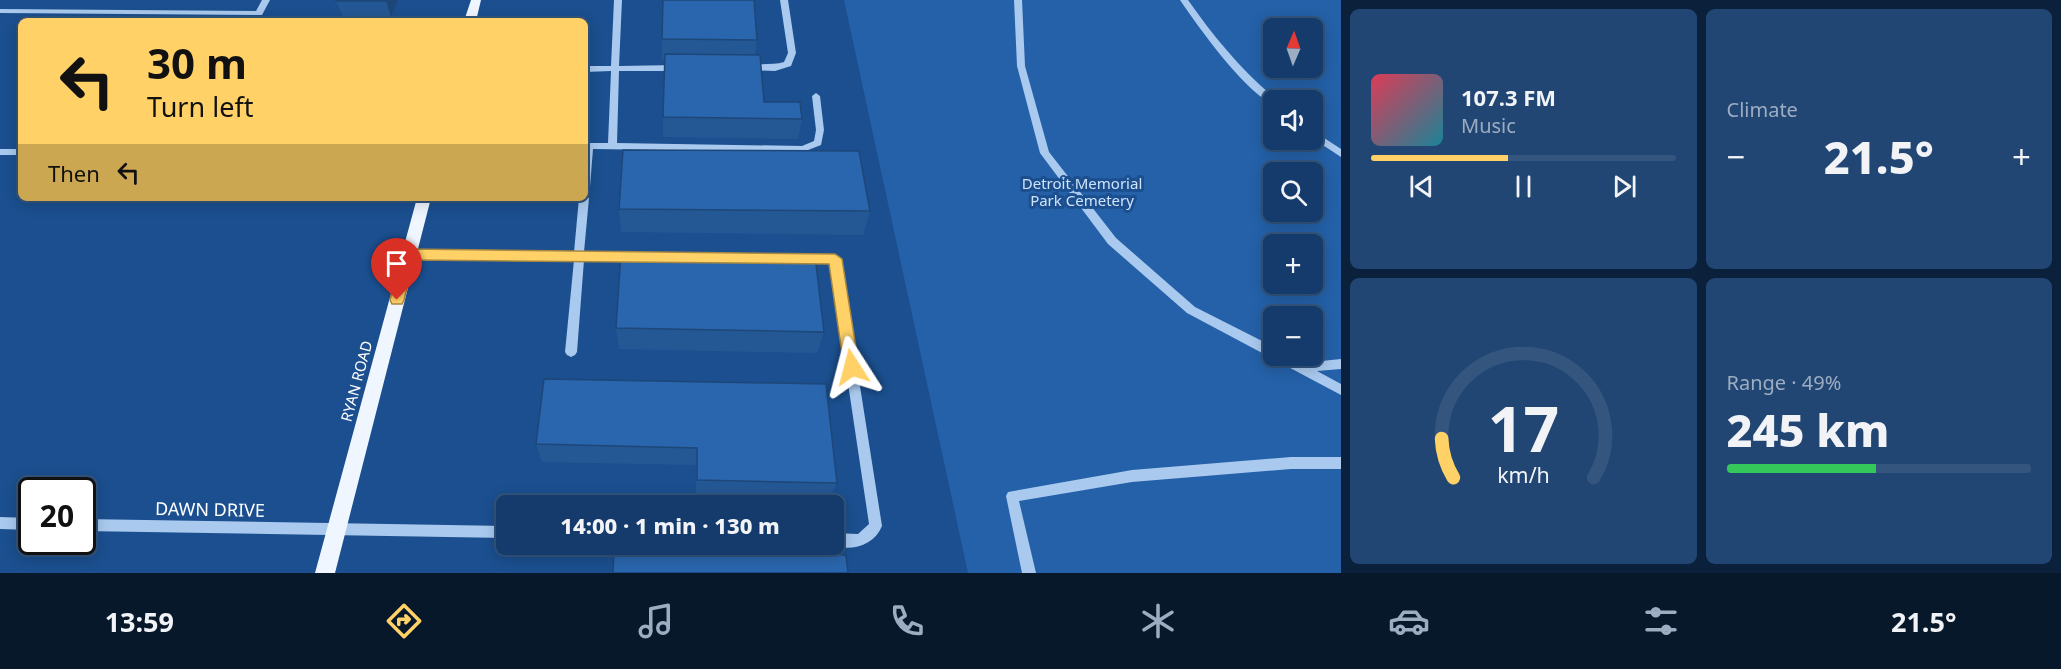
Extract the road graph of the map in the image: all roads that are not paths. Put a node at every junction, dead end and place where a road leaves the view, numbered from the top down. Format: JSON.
{"nodes":[{"id":1,"x":266,"y":0,"type":"edge"},
{"id":2,"x":476,"y":0,"type":"edge"},
{"id":3,"x":618,"y":0,"type":"edge"},
{"id":4,"x":784,"y":0,"type":"edge"},
{"id":5,"x":1018,"y":0,"type":"edge"},
{"id":6,"x":1184,"y":0,"type":"edge"},
{"id":7,"x":0,"y":11,"type":"edge"},
{"id":8,"x":471,"y":18,"type":"edge"},
{"id":9,"x":615,"y":68,"type":"junction"},
{"id":10,"x":684,"y":68,"type":"edge"},
{"id":11,"x":741,"y":68,"type":"edge"},
{"id":12,"x":588,"y":69,"type":"edge"},
{"id":13,"x":1263,"y":94,"type":"edge"},
{"id":14,"x":816,"y":96,"type":"dead end"},
{"id":15,"x":1323,"y":141,"type":"edge"},
{"id":16,"x":588,"y":146,"type":"edge"},
{"id":17,"x":612,"y":147,"type":"junction"},
{"id":18,"x":0,"y":152,"type":"edge"},
{"id":19,"x":18,"y":152,"type":"edge"},
{"id":20,"x":1341,"y":154,"type":"edge"},
{"id":21,"x":423,"y":201,"type":"edge"},
{"id":22,"x":584,"y":201,"type":"edge"},
{"id":23,"x":409,"y":254,"type":"junction"},
{"id":24,"x":578,"y":257,"type":"junction"},
{"id":25,"x":648,"y":257,"type":"edge"},
{"id":26,"x":788,"y":259,"type":"edge"},
{"id":27,"x":1263,"y":347,"type":"edge"},
{"id":28,"x":571,"y":352,"type":"dead end"},
{"id":29,"x":1341,"y":364,"type":"edge"},
{"id":30,"x":1296,"y":366,"type":"edge"},
{"id":31,"x":1302,"y":369,"type":"junction"},
{"id":32,"x":1341,"y":390,"type":"edge"},
{"id":33,"x":1341,"y":463,"type":"edge"},
{"id":34,"x":0,"y":523,"type":"edge"},
{"id":35,"x":18,"y":524,"type":"edge"},
{"id":36,"x":96,"y":525,"type":"edge"},
{"id":37,"x":336,"y":530,"type":"junction"},
{"id":38,"x":496,"y":532,"type":"edge"},
{"id":39,"x":844,"y":540,"type":"edge"},
{"id":40,"x":325,"y":573,"type":"edge"},
{"id":41,"x":1029,"y":573,"type":"edge"}],
"edges":[{"from":1,"to":7,"type":"street"},
{"from":2,"to":8,"type":"main road"},
{"from":3,"to":9,"type":"street"},
{"from":4,"to":11,"type":"street"},
{"from":5,"to":27,"type":"street"},
{"from":6,"to":13,"type":"street"},
{"from":9,"to":10,"type":"street"},
{"from":9,"to":12,"type":"street"},
{"from":9,"to":17,"type":"street"},
{"from":14,"to":17,"type":"street"},
{"from":15,"to":20,"type":"street"},
{"from":16,"to":17,"type":"street"},
{"from":18,"to":19,"type":"street"},
{"from":21,"to":23,"type":"main road","name":"RYAN ROAD"},
{"from":22,"to":24,"type":"street"},
{"from":23,"to":24,"type":"street"},
{"from":23,"to":37,"type":"main road","name":"RYAN ROAD"},
{"from":24,"to":25,"type":"street"},
{"from":24,"to":28,"type":"street"},
{"from":26,"to":39,"type":"street"},
{"from":29,"to":31,"type":"street"},
{"from":30,"to":31,"type":"street"},
{"from":31,"to":32,"type":"street"},
{"from":33,"to":41,"type":"street"},
{"from":34,"to":35,"type":"street"},
{"from":36,"to":37,"type":"street","name":"DAWN DRIVE"},
{"from":37,"to":38,"type":"street","name":"DAWN DRIVE"},
{"from":37,"to":40,"type":"main road","name":"RYAN ROAD"}]}
